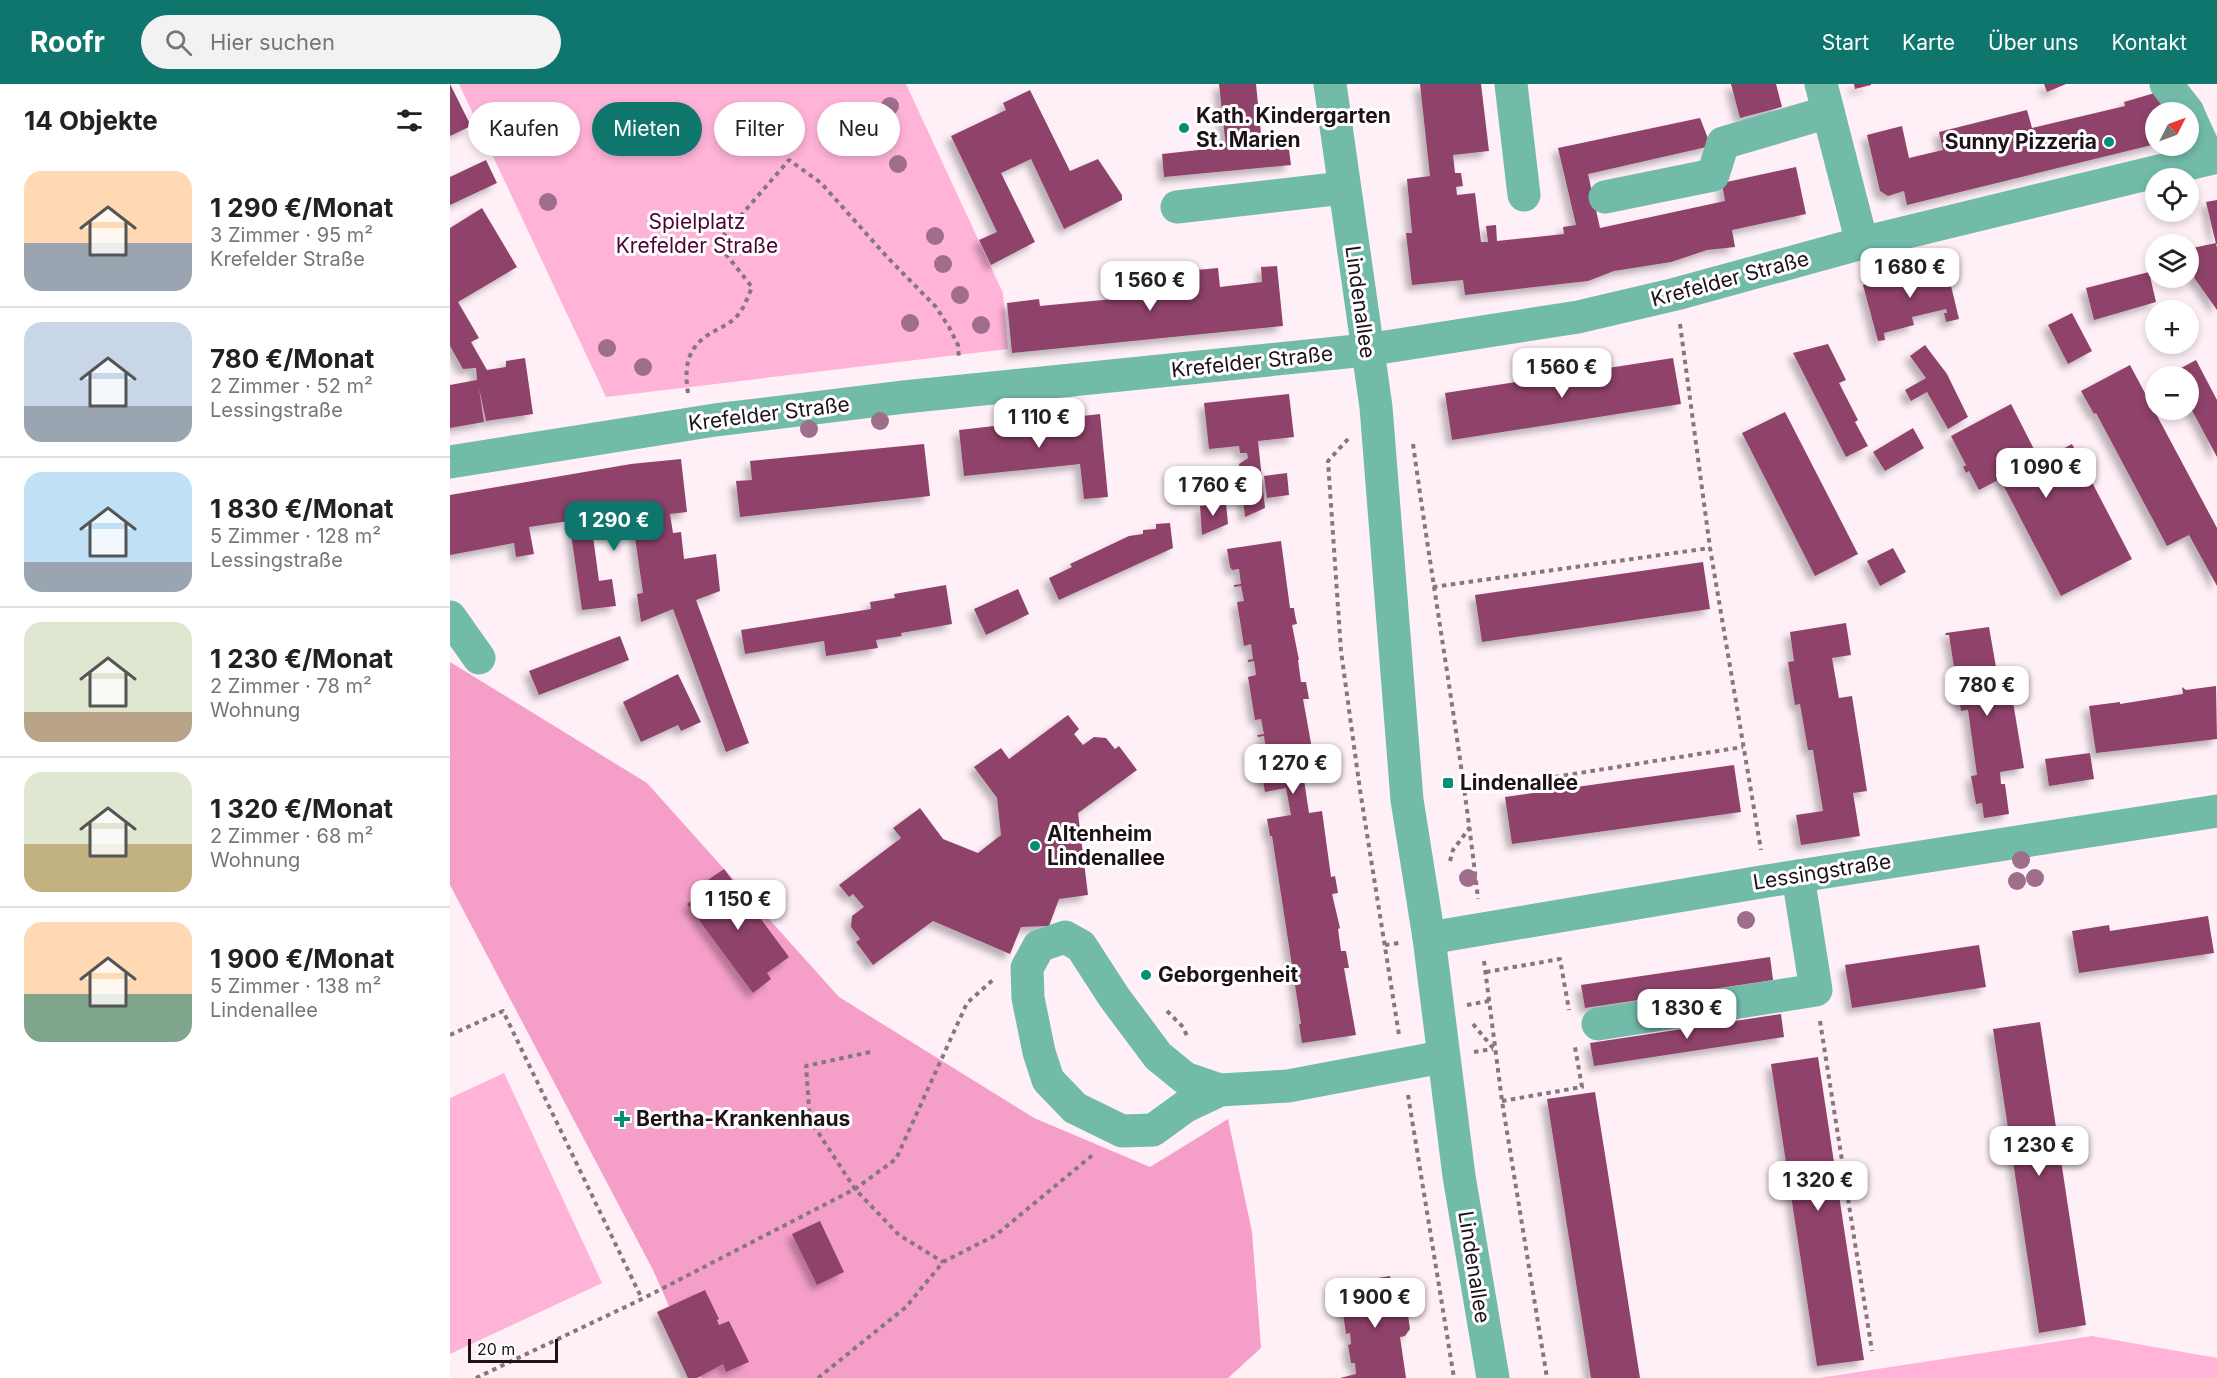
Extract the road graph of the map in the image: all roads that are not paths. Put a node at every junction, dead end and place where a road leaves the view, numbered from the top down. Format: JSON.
{"nodes":[{"id":1,"x":1330,"y":84,"type":"edge"},
{"id":2,"x":1511,"y":84,"type":"edge"},
{"id":3,"x":2166,"y":84,"type":"edge"},
{"id":4,"x":1824,"y":98,"type":"edge"},
{"id":5,"x":2180,"y":102,"type":"edge"},
{"id":6,"x":2199,"y":133,"type":"edge"},
{"id":7,"x":2213,"y":158,"type":"edge"},
{"id":8,"x":1344,"y":188,"type":"junction"},
{"id":9,"x":1524,"y":195,"type":"dead end"},
{"id":10,"x":1605,"y":197,"type":"dead end"},
{"id":11,"x":1177,"y":207,"type":"dead end"},
{"id":12,"x":1862,"y":243,"type":"junction"},
{"id":13,"x":1366,"y":350,"type":"junction"},
{"id":14,"x":450,"y":462,"type":"edge"},
{"id":15,"x":450,"y":617,"type":"edge"},
{"id":16,"x":479,"y":658,"type":"dead end"},
{"id":17,"x":2217,"y":811,"type":"edge"},
{"id":18,"x":1782,"y":878,"type":"junction"},
{"id":19,"x":1429,"y":938,"type":"junction"},
{"id":20,"x":1581,"y":1027,"type":"road end"},
{"id":21,"x":1442,"y":1057,"type":"junction"},
{"id":22,"x":1220,"y":1090,"type":"junction"},
{"id":23,"x":1493,"y":1378,"type":"edge"}],
"edges":[{"from":1,"to":8,"type":"street","name":"Lindenallee"},
{"from":2,"to":9,"type":"street"},
{"from":3,"to":5,"type":"street"},
{"from":4,"to":10,"type":"street"},
{"from":4,"to":12,"type":"street"},
{"from":6,"to":7,"type":"street"},
{"from":7,"to":12,"type":"street","name":"Krefelder Straße"},
{"from":8,"to":11,"type":"street"},
{"from":8,"to":13,"type":"street","name":"Lindenallee"},
{"from":12,"to":13,"type":"street","name":"Krefelder Straße"},
{"from":13,"to":14,"type":"street","name":"Krefelder Straße"},
{"from":13,"to":19,"type":"street","name":"Lindenallee"},
{"from":15,"to":16,"type":"street"},
{"from":17,"to":18,"type":"street","name":"Lessingstraße"},
{"from":18,"to":19,"type":"street","name":"Lessingstraße"},
{"from":18,"to":20,"type":"street"},
{"from":19,"to":21,"type":"street","name":"Lindenallee"},
{"from":21,"to":22,"type":"street"},
{"from":21,"to":23,"type":"street","name":"Lindenallee"},
{"from":22,"to":22,"type":"street"}]}
